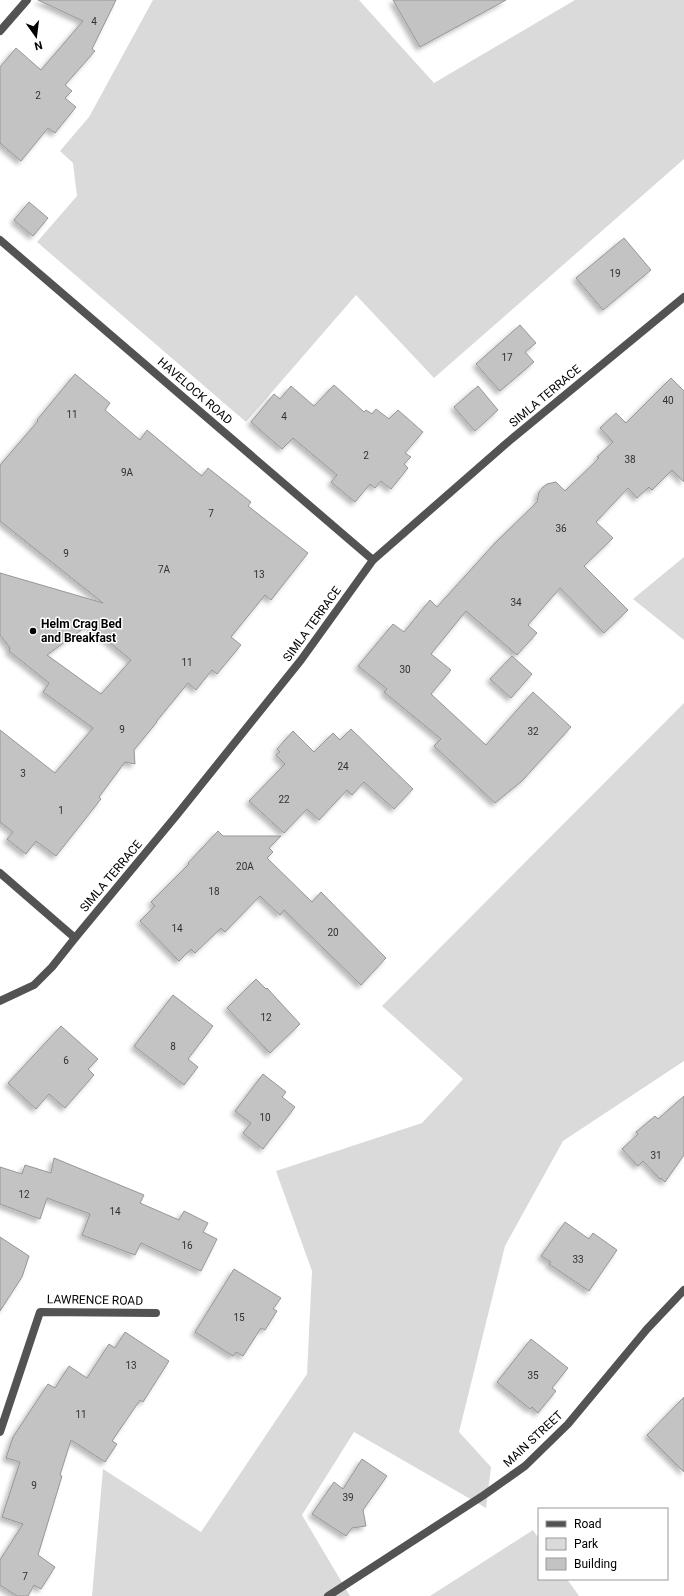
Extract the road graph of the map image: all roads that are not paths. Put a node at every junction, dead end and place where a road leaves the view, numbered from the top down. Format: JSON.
{"nodes":[{"id":1,"x":26,"y":0,"type":"edge"},
{"id":2,"x":0,"y":31,"type":"edge"},
{"id":3,"x":0,"y":240,"type":"edge"},
{"id":4,"x":684,"y":296,"type":"edge"},
{"id":5,"x":373,"y":560,"type":"junction"},
{"id":6,"x":0,"y":873,"type":"edge"},
{"id":7,"x":75,"y":938,"type":"junction"},
{"id":8,"x":0,"y":1001,"type":"edge"},
{"id":9,"x":684,"y":1290,"type":"edge"},
{"id":10,"x":156,"y":1313,"type":"dead end"},
{"id":11,"x":0,"y":1432,"type":"edge"},
{"id":12,"x":328,"y":1596,"type":"edge"}],
"edges":[{"from":1,"to":2,"type":"street"},
{"from":3,"to":5,"type":"street","name":"HAVELOCK ROAD"},
{"from":4,"to":5,"type":"street","name":"SIMLA TERRACE"},
{"from":5,"to":7,"type":"street","name":"SIMLA TERRACE"},
{"from":6,"to":7,"type":"street"},
{"from":7,"to":8,"type":"street","name":"SIMLA TERRACE"},
{"from":9,"to":12,"type":"street","name":"MAIN STREET"},
{"from":10,"to":11,"type":"street","name":"LAWRENCE ROAD"}]}
